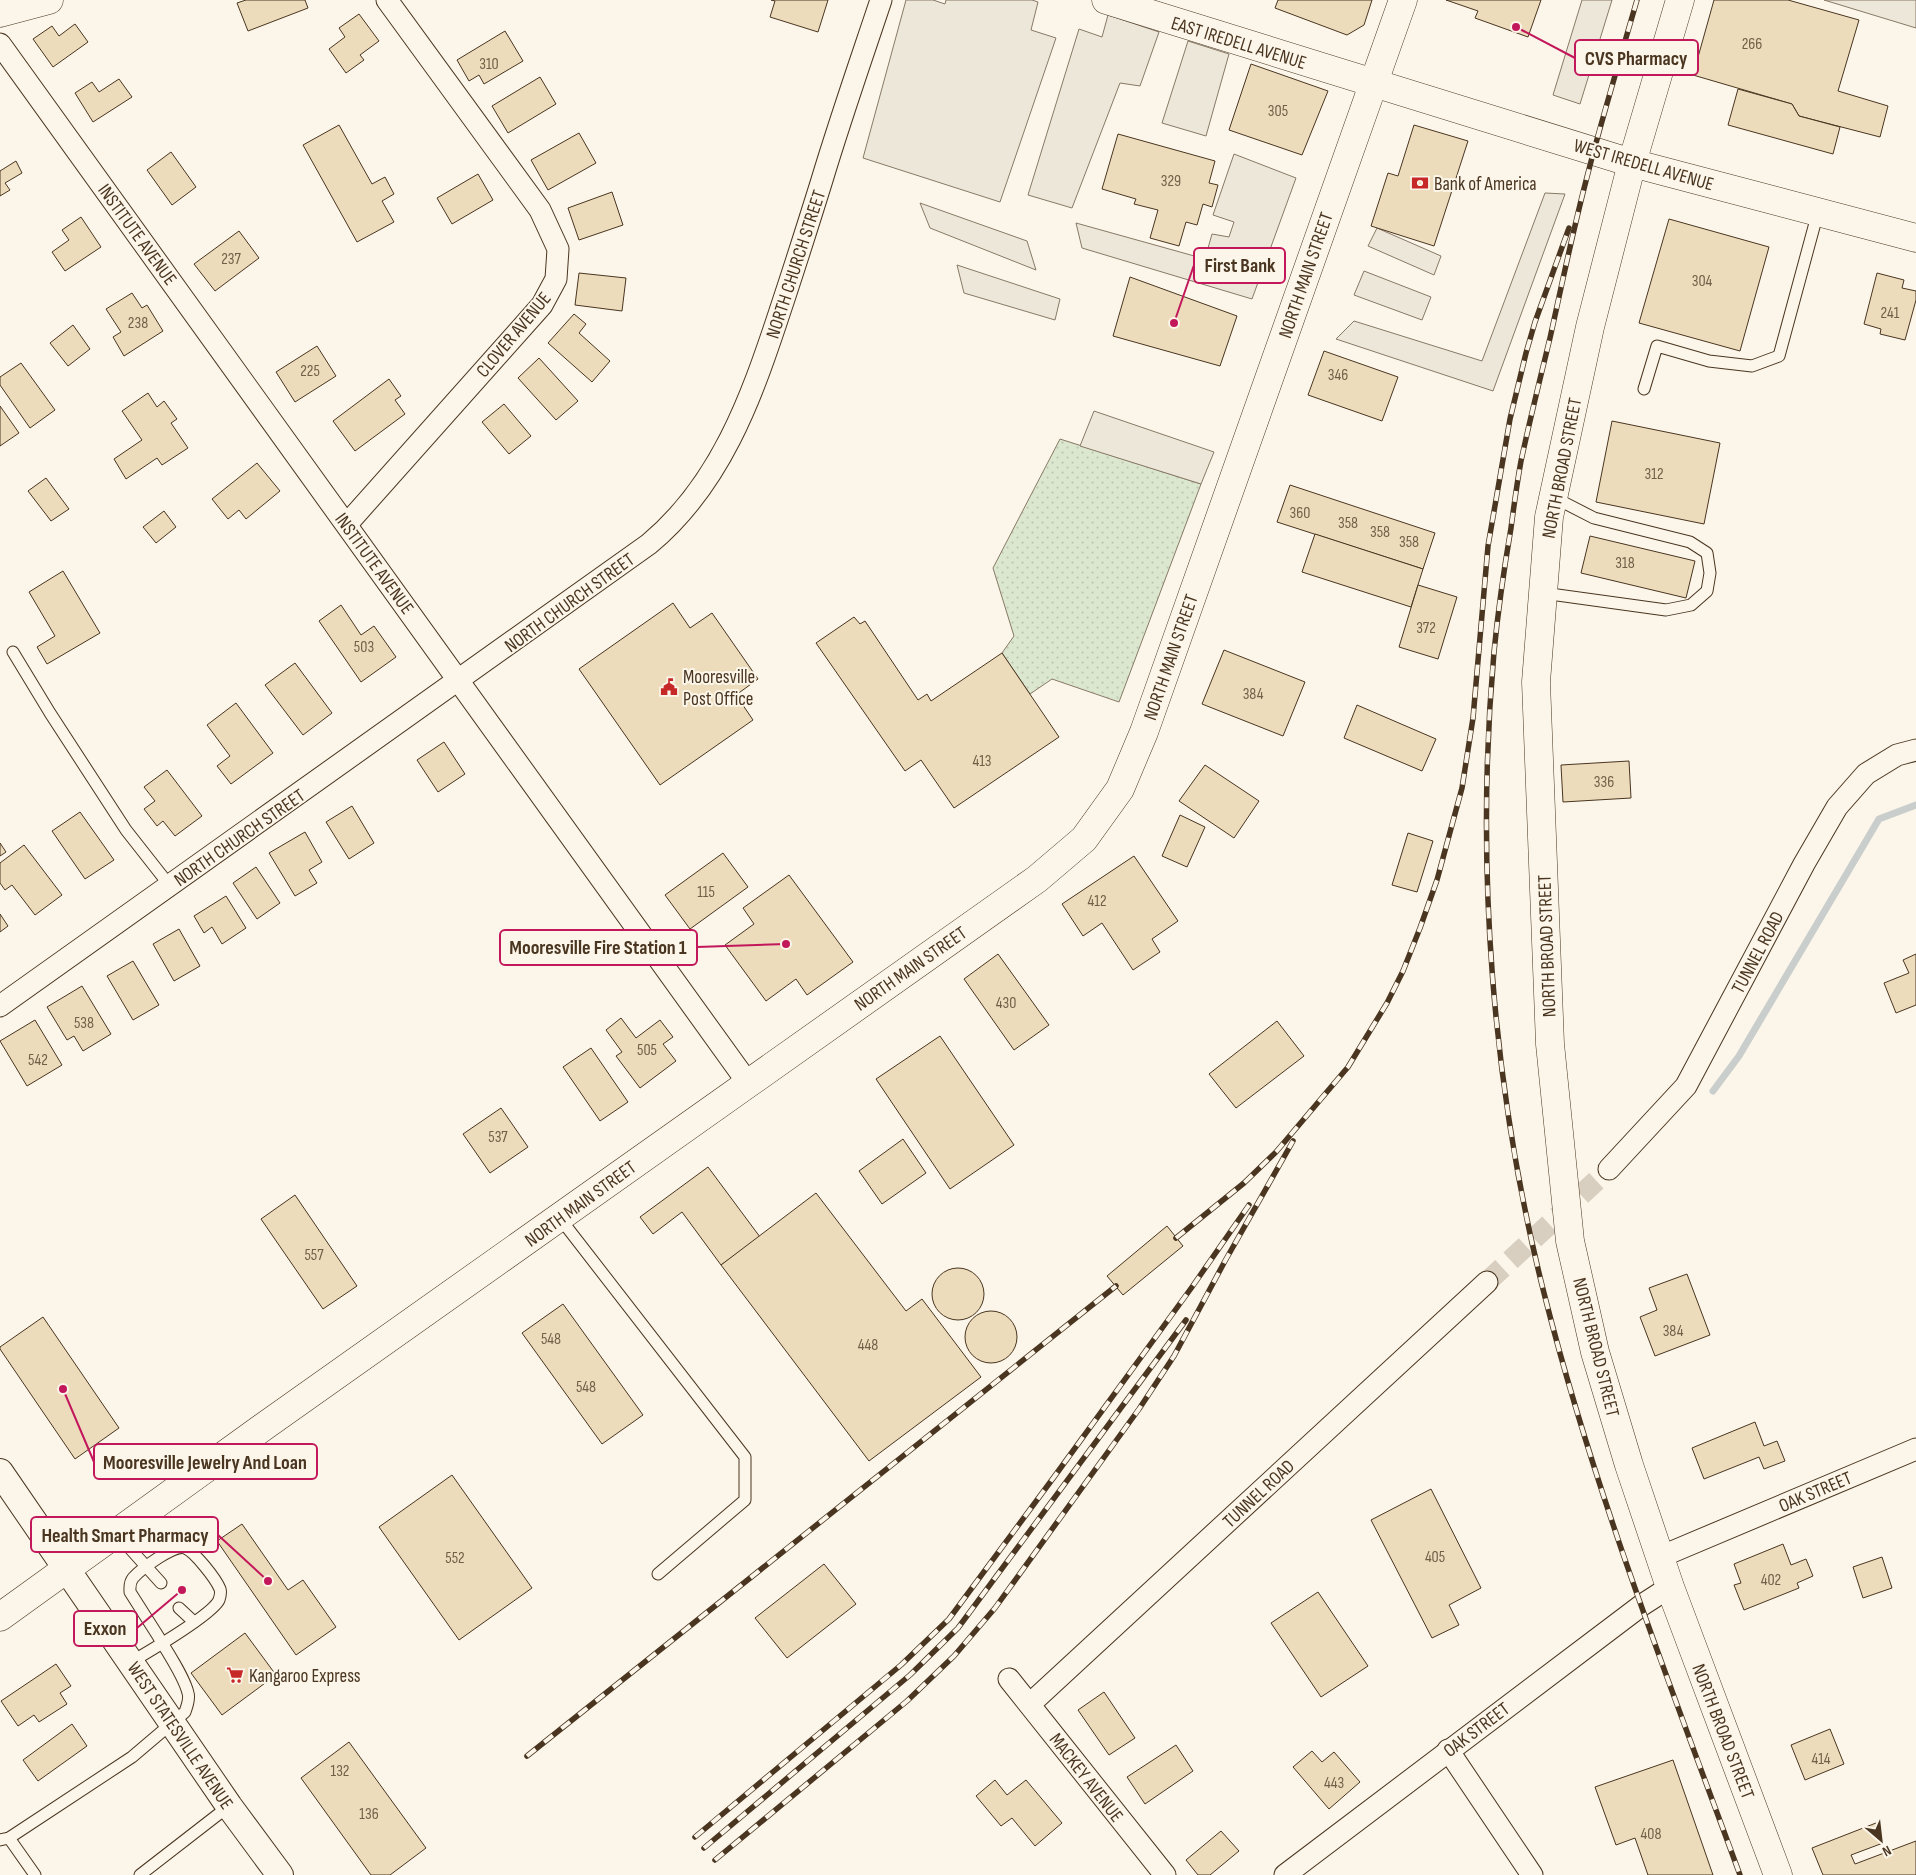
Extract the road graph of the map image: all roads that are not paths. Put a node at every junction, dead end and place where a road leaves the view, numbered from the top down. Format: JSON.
{"nodes":[{"id":1,"x":49,"y":0,"type":"edge"},
{"id":2,"x":387,"y":0,"type":"edge"},
{"id":3,"x":881,"y":0,"type":"edge"},
{"id":4,"x":1106,"y":0,"type":"edge"},
{"id":5,"x":1403,"y":0,"type":"edge"},
{"id":6,"x":1680,"y":0,"type":"edge"},
{"id":7,"x":0,"y":13,"type":"edge"},
{"id":8,"x":0,"y":44,"type":"edge"},
{"id":9,"x":1373,"y":84,"type":"junction"},
{"id":10,"x":1632,"y":163,"type":"junction"},
{"id":11,"x":1818,"y":212,"type":"junction"},
{"id":12,"x":1916,"y":238,"type":"edge"},
{"id":13,"x":1644,"y":389,"type":"dead end"},
{"id":14,"x":1553,"y":497,"type":"junction"},
{"id":15,"x":347,"y":524,"type":"junction"},
{"id":16,"x":1542,"y":594,"type":"junction"},
{"id":17,"x":13,"y":652,"type":"dead end"},
{"id":18,"x":459,"y":681,"type":"junction"},
{"id":19,"x":1916,"y":750,"type":"edge"},
{"id":20,"x":170,"y":886,"type":"junction"},
{"id":21,"x":0,"y":1006,"type":"edge"},
{"id":22,"x":748,"y":1083,"type":"junction"},
{"id":23,"x":1609,"y":1169,"type":"tunnel mouth"},
{"id":24,"x":559,"y":1217,"type":"junction"},
{"id":25,"x":1487,"y":1282,"type":"tunnel mouth"},
{"id":26,"x":1916,"y":1449,"type":"edge"},
{"id":27,"x":0,"y":1472,"type":"edge"},
{"id":28,"x":116,"y":1533,"type":"junction"},
{"id":29,"x":1660,"y":1557,"type":"junction"},
{"id":30,"x":146,"y":1567,"type":"junction"},
{"id":31,"x":67,"y":1568,"type":"junction"},
{"id":32,"x":658,"y":1574,"type":"dead end"},
{"id":33,"x":161,"y":1583,"type":"dead end"},
{"id":34,"x":1670,"y":1587,"type":"junction"},
{"id":35,"x":180,"y":1608,"type":"dead end"},
{"id":36,"x":0,"y":1617,"type":"edge"},
{"id":37,"x":194,"y":1622,"type":"junction"},
{"id":38,"x":162,"y":1643,"type":"junction"},
{"id":39,"x":131,"y":1662,"type":"junction"},
{"id":40,"x":1009,"y":1679,"type":"dead end"},
{"id":41,"x":1030,"y":1704,"type":"junction"},
{"id":42,"x":173,"y":1724,"type":"junction"},
{"id":43,"x":1448,"y":1750,"type":"junction"},
{"id":44,"x":229,"y":1806,"type":"junction"},
{"id":45,"x":5,"y":1839,"type":"edge"},
{"id":46,"x":35,"y":1875,"type":"edge"},
{"id":47,"x":140,"y":1875,"type":"edge"},
{"id":48,"x":280,"y":1875,"type":"edge"},
{"id":49,"x":1164,"y":1875,"type":"edge"},
{"id":50,"x":1285,"y":1875,"type":"edge"},
{"id":51,"x":1532,"y":1875,"type":"edge"},
{"id":52,"x":1778,"y":1875,"type":"edge"}],
"edges":[{"from":1,"to":7,"type":"main road"},
{"from":2,"to":15,"type":"street","name":"CLOVER AVENUE"},
{"from":3,"to":18,"type":"street","name":"NORTH CHURCH STREET"},
{"from":4,"to":9,"type":"main road","name":"EAST IREDELL AVENUE"},
{"from":5,"to":9,"type":"main road","name":"NORTH MAIN STREET"},
{"from":6,"to":10,"type":"main road","name":"NORTH BROAD STREET"},
{"from":8,"to":15,"type":"street","name":"INSTITUTE AVENUE"},
{"from":9,"to":10,"type":"main road","name":"WEST IREDELL AVENUE"},
{"from":9,"to":22,"type":"main road","name":"NORTH MAIN STREET"},
{"from":10,"to":11,"type":"main road","name":"WEST IREDELL AVENUE"},
{"from":10,"to":14,"type":"main road","name":"NORTH BROAD STREET"},
{"from":11,"to":12,"type":"main road","name":"WEST IREDELL AVENUE"},
{"from":11,"to":13,"type":"lane"},
{"from":14,"to":16,"type":"main road","name":"NORTH BROAD STREET"},
{"from":14,"to":16,"type":"lane"},
{"from":15,"to":18,"type":"street","name":"INSTITUTE AVENUE"},
{"from":16,"to":29,"type":"main road","name":"NORTH BROAD STREET"},
{"from":17,"to":20,"type":"lane"},
{"from":18,"to":20,"type":"street","name":"NORTH CHURCH STREET"},
{"from":18,"to":22,"type":"street","name":"INSTITUTE AVENUE"},
{"from":19,"to":23,"type":"street","name":"TUNNEL ROAD"},
{"from":20,"to":21,"type":"street","name":"NORTH CHURCH STREET"},
{"from":22,"to":24,"type":"main road","name":"NORTH MAIN STREET"},
{"from":24,"to":28,"type":"main road","name":"NORTH MAIN STREET"},
{"from":24,"to":32,"type":"lane"},
{"from":25,"to":41,"type":"street","name":"TUNNEL ROAD"},
{"from":26,"to":29,"type":"street","name":"OAK STREET"},
{"from":27,"to":31,"type":"street","name":"WEST STATESVILLE AVENUE"},
{"from":28,"to":30,"type":"lane"},
{"from":28,"to":31,"type":"main road","name":"NORTH MAIN STREET"},
{"from":29,"to":34,"type":"main road","name":"NORTH BROAD STREET"},
{"from":30,"to":33,"type":"lane"},
{"from":30,"to":37,"type":"lane"},
{"from":30,"to":38,"type":"lane"},
{"from":31,"to":36,"type":"main road","name":"NORTH MAIN STREET"},
{"from":31,"to":39,"type":"street","name":"WEST STATESVILLE AVENUE"},
{"from":34,"to":43,"type":"street","name":"OAK STREET"},
{"from":34,"to":52,"type":"main road","name":"NORTH BROAD STREET"},
{"from":35,"to":37,"type":"lane"},
{"from":37,"to":38,"type":"lane"},
{"from":38,"to":39,"type":"lane"},
{"from":38,"to":42,"type":"lane"},
{"from":39,"to":42,"type":"street","name":"WEST STATESVILLE AVENUE"},
{"from":40,"to":41,"type":"street","name":"MACKEY AVENUE"},
{"from":41,"to":49,"type":"street","name":"MACKEY AVENUE"},
{"from":42,"to":44,"type":"street","name":"WEST STATESVILLE AVENUE"},
{"from":42,"to":45,"type":"lane"},
{"from":43,"to":50,"type":"street","name":"OAK STREET"},
{"from":43,"to":51,"type":"street"},
{"from":44,"to":47,"type":"lane"},
{"from":44,"to":48,"type":"street","name":"WEST STATESVILLE AVENUE"},
{"from":45,"to":46,"type":"lane"}]}
